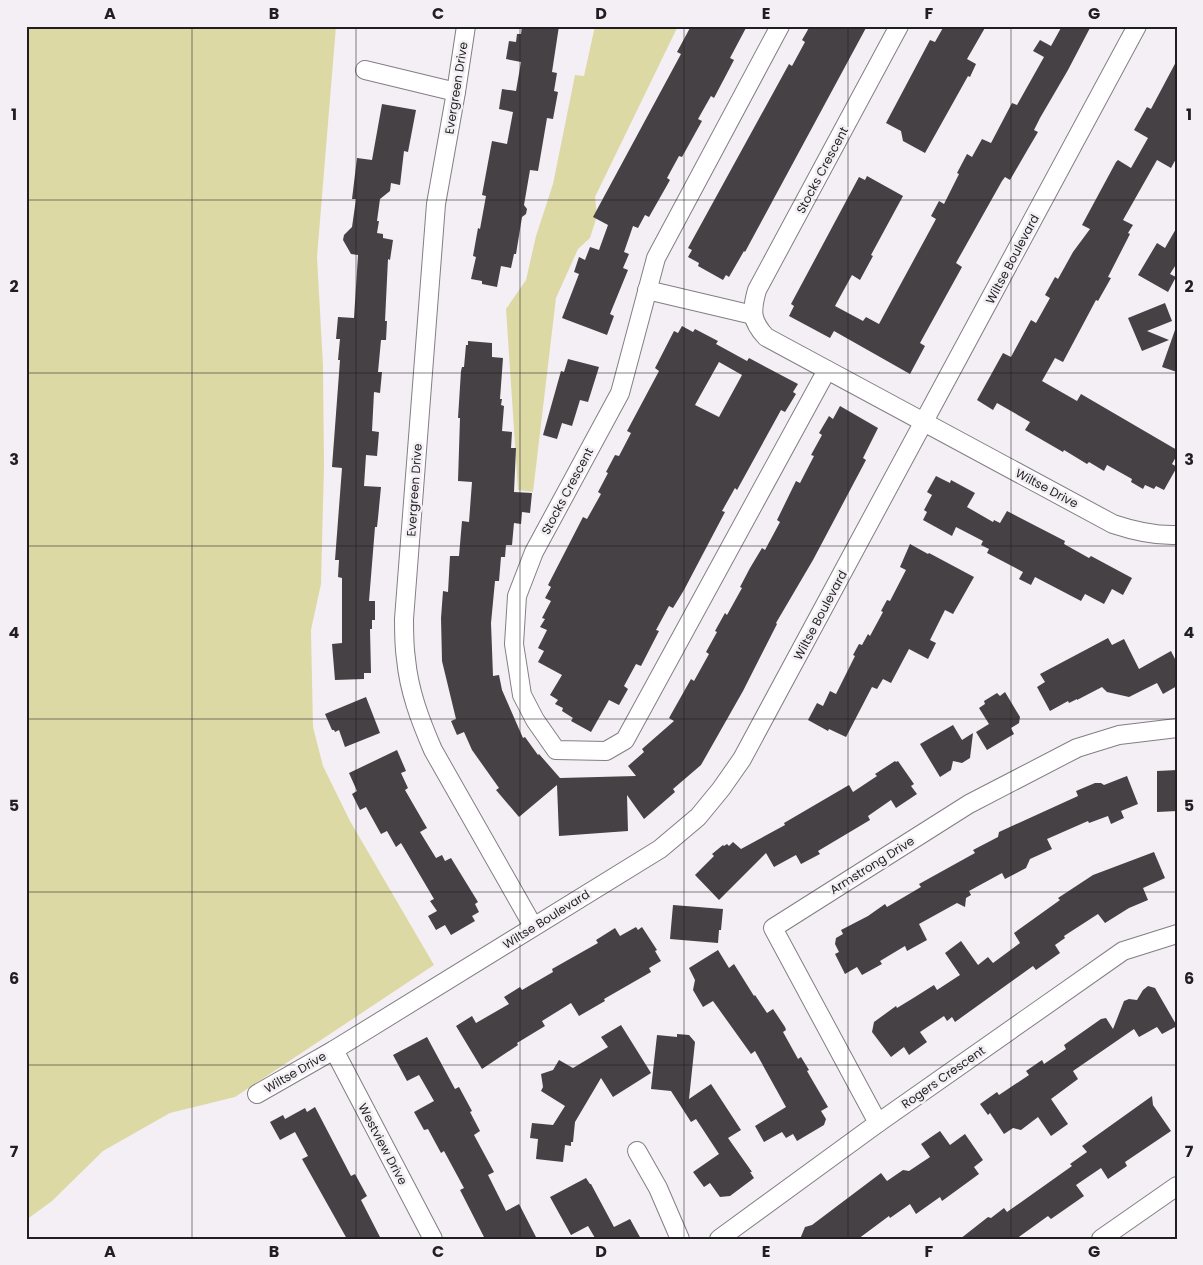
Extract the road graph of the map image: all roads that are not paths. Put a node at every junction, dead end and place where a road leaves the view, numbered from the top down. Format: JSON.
{"nodes":[{"id":1,"x":466,"y":26,"type":"edge"},
{"id":2,"x":780,"y":26,"type":"edge"},
{"id":3,"x":899,"y":26,"type":"edge"},
{"id":4,"x":1137,"y":26,"type":"edge"},
{"id":5,"x":365,"y":70,"type":"dead end"},
{"id":6,"x":456,"y":92,"type":"junction"},
{"id":7,"x":647,"y":290,"type":"junction"},
{"id":8,"x":753,"y":315,"type":"junction"},
{"id":9,"x":827,"y":370,"type":"junction"},
{"id":10,"x":924,"y":422,"type":"junction"},
{"id":11,"x":1177,"y":535,"type":"edge"},
{"id":12,"x":1177,"y":728,"type":"edge"},
{"id":13,"x":533,"y":926,"type":"junction"},
{"id":14,"x":1177,"y":934,"type":"edge"},
{"id":15,"x":334,"y":1050,"type":"junction"},
{"id":16,"x":257,"y":1094,"type":"dead end"},
{"id":17,"x":878,"y":1122,"type":"junction"},
{"id":18,"x":637,"y":1151,"type":"dead end"},
{"id":19,"x":1177,"y":1186,"type":"edge"},
{"id":20,"x":433,"y":1239,"type":"edge"},
{"id":21,"x":680,"y":1239,"type":"edge"},
{"id":22,"x":719,"y":1239,"type":"edge"},
{"id":23,"x":1101,"y":1239,"type":"edge"}],
"edges":[{"from":1,"to":6,"type":"street","name":"Evergreen Drive"},
{"from":2,"to":7,"type":"street","name":"Stocks Crescent"},
{"from":3,"to":8,"type":"street","name":"Stocks Crescent"},
{"from":4,"to":10,"type":"street","name":"Wiltse Boulevard"},
{"from":5,"to":6,"type":"street"},
{"from":6,"to":13,"type":"street","name":"Evergreen Drive"},
{"from":7,"to":8,"type":"street"},
{"from":7,"to":9,"type":"street","name":"Stocks Crescent"},
{"from":8,"to":9,"type":"street"},
{"from":9,"to":10,"type":"street"},
{"from":10,"to":11,"type":"street","name":"Wiltse Drive"},
{"from":10,"to":13,"type":"street","name":"Wiltse Boulevard"},
{"from":12,"to":17,"type":"street","name":"Armstrong Drive"},
{"from":13,"to":15,"type":"street","name":"Wiltse Boulevard"},
{"from":14,"to":17,"type":"street","name":"Rogers Crescent"},
{"from":15,"to":16,"type":"street","name":"Wiltse Drive"},
{"from":15,"to":20,"type":"street","name":"Westview Drive"},
{"from":17,"to":22,"type":"street","name":"Rogers Crescent"},
{"from":18,"to":21,"type":"street"},
{"from":19,"to":23,"type":"street"}]}
